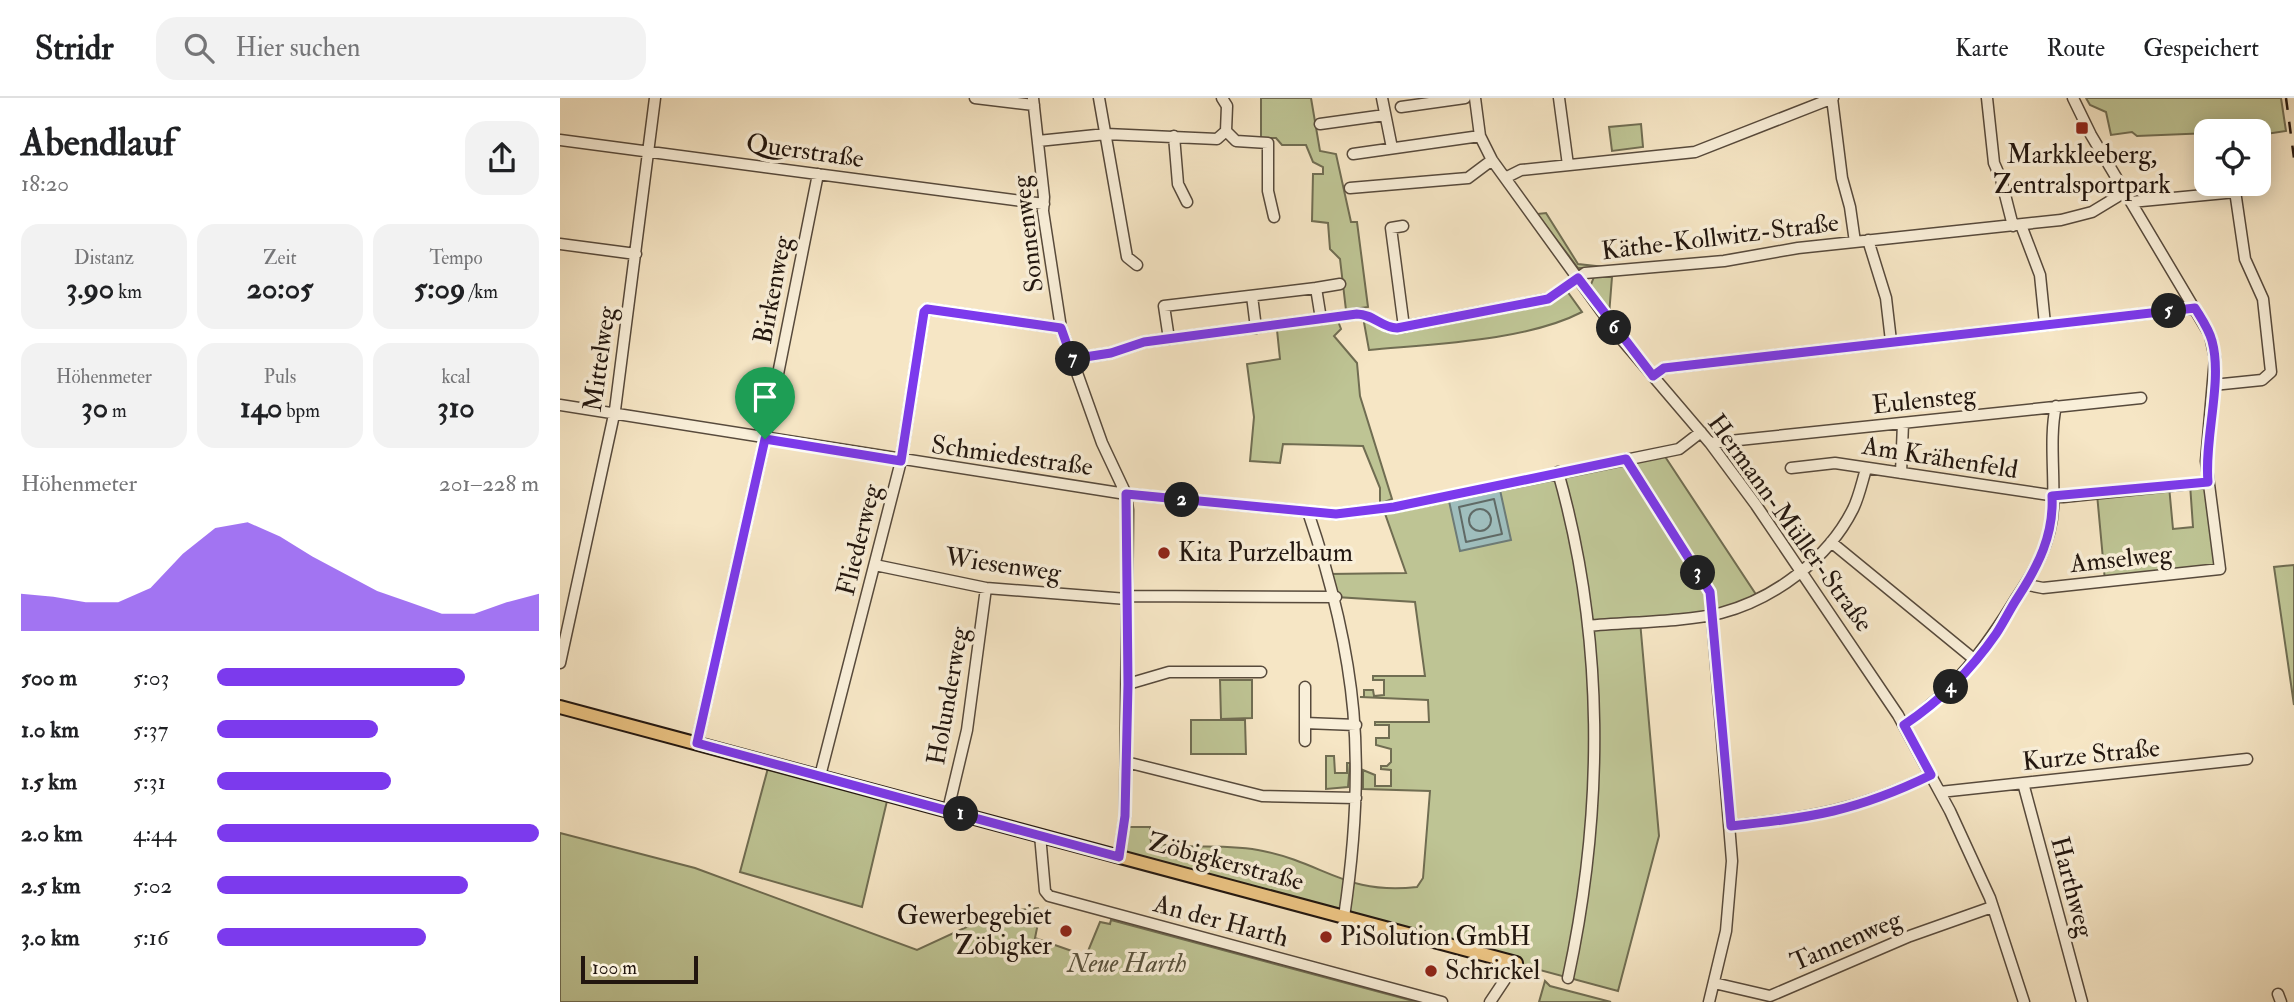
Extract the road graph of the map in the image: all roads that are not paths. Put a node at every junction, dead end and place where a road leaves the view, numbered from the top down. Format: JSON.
{"nodes":[{"id":1,"x":655,"y":98,"type":"edge"},
{"id":2,"x":975,"y":98,"type":"edge"},
{"id":3,"x":1100,"y":98,"type":"edge"},
{"id":4,"x":1222,"y":98,"type":"edge"},
{"id":5,"x":1382,"y":98,"type":"edge"},
{"id":6,"x":1465,"y":98,"type":"edge"},
{"id":7,"x":1475,"y":98,"type":"edge"},
{"id":8,"x":1559,"y":98,"type":"edge"},
{"id":9,"x":1832,"y":98,"type":"edge"},
{"id":10,"x":1987,"y":98,"type":"edge"},
{"id":11,"x":2073,"y":98,"type":"edge"},
{"id":12,"x":1033,"y":102,"type":"edge"},
{"id":13,"x":1401,"y":107,"type":"dead end"},
{"id":14,"x":1385,"y":115,"type":"junction"},
{"id":15,"x":1320,"y":124,"type":"dead end"},
{"id":16,"x":1226,"y":131,"type":"junction"},
{"id":17,"x":1106,"y":134,"type":"junction"},
{"id":18,"x":1174,"y":136,"type":"junction"},
{"id":19,"x":1480,"y":136,"type":"junction"},
{"id":20,"x":560,"y":140,"type":"edge"},
{"id":21,"x":1038,"y":141,"type":"junction"},
{"id":22,"x":1392,"y":148,"type":"junction"},
{"id":23,"x":648,"y":151,"type":"junction"},
{"id":24,"x":1353,"y":154,"type":"dead end"},
{"id":25,"x":1492,"y":160,"type":"junction"},
{"id":26,"x":1569,"y":165,"type":"junction"},
{"id":27,"x":818,"y":174,"type":"junction"},
{"id":28,"x":1505,"y":178,"type":"junction"},
{"id":29,"x":1350,"y":188,"type":"dead end"},
{"id":30,"x":2125,"y":192,"type":"junction"},
{"id":31,"x":2194,"y":194,"type":"edge"},
{"id":32,"x":2236,"y":196,"type":"edge"},
{"id":33,"x":1187,"y":202,"type":"dead end"},
{"id":34,"x":2131,"y":202,"type":"junction"},
{"id":35,"x":1044,"y":204,"type":"junction"},
{"id":36,"x":1274,"y":217,"type":"dead end"},
{"id":37,"x":2017,"y":225,"type":"junction"},
{"id":38,"x":1403,"y":226,"type":"dead end"},
{"id":39,"x":1868,"y":240,"type":"junction"},
{"id":40,"x":1855,"y":242,"type":"junction"},
{"id":41,"x":560,"y":244,"type":"edge"},
{"id":42,"x":636,"y":254,"type":"junction"},
{"id":43,"x":1137,"y":265,"type":"dead end"},
{"id":44,"x":1578,"y":278,"type":"junction"},
{"id":45,"x":1340,"y":284,"type":"dead end"},
{"id":46,"x":1316,"y":288,"type":"junction"},
{"id":47,"x":1252,"y":296,"type":"junction"},
{"id":48,"x":2195,"y":308,"type":"junction"},
{"id":49,"x":1321,"y":319,"type":"junction"},
{"id":50,"x":2045,"y":324,"type":"junction"},
{"id":51,"x":1404,"y":327,"type":"junction"},
{"id":52,"x":1061,"y":328,"type":"junction"},
{"id":53,"x":1256,"y":328,"type":"junction"},
{"id":54,"x":1169,"y":339,"type":"junction"},
{"id":55,"x":1891,"y":341,"type":"junction"},
{"id":56,"x":1072,"y":359,"type":"junction"},
{"id":57,"x":1653,"y":376,"type":"junction"},
{"id":58,"x":2213,"y":385,"type":"junction"},
{"id":59,"x":2141,"y":398,"type":"dead end"},
{"id":60,"x":560,"y":405,"type":"edge"},
{"id":61,"x":2056,"y":406,"type":"junction"},
{"id":62,"x":615,"y":414,"type":"junction"},
{"id":63,"x":1903,"y":423,"type":"junction"},
{"id":64,"x":1701,"y":432,"type":"junction"},
{"id":65,"x":765,"y":439,"type":"junction"},
{"id":66,"x":1710,"y":443,"type":"junction"},
{"id":67,"x":1626,"y":459,"type":"junction"},
{"id":68,"x":901,"y":461,"type":"junction"},
{"id":69,"x":1791,"y":468,"type":"dead end"},
{"id":70,"x":1866,"y":469,"type":"junction"},
{"id":71,"x":1558,"y":472,"type":"junction"},
{"id":72,"x":1901,"y":472,"type":"junction"},
{"id":73,"x":2208,"y":482,"type":"junction"},
{"id":74,"x":1126,"y":494,"type":"junction"},
{"id":75,"x":2052,"y":496,"type":"junction"},
{"id":76,"x":1308,"y":512,"type":"junction"},
{"id":77,"x":1831,"y":542,"type":"junction"},
{"id":78,"x":875,"y":565,"type":"junction"},
{"id":79,"x":1801,"y":569,"type":"junction"},
{"id":80,"x":2028,"y":585,"type":"junction"},
{"id":81,"x":986,"y":588,"type":"junction"},
{"id":82,"x":1126,"y":597,"type":"junction"},
{"id":83,"x":1336,"y":597,"type":"junction"},
{"id":84,"x":1712,"y":614,"type":"junction"},
{"id":85,"x":1588,"y":626,"type":"junction"},
{"id":86,"x":1975,"y":660,"type":"junction"},
{"id":87,"x":560,"y":663,"type":"edge"},
{"id":88,"x":1261,"y":672,"type":"dead end"},
{"id":89,"x":1128,"y":684,"type":"junction"},
{"id":90,"x":1305,"y":687,"type":"dead end"},
{"id":91,"x":560,"y":707,"type":"edge"},
{"id":92,"x":1305,"y":723,"type":"junction"},
{"id":93,"x":1356,"y":725,"type":"junction"},
{"id":94,"x":1904,"y":725,"type":"junction"},
{"id":95,"x":1305,"y":741,"type":"dead end"},
{"id":96,"x":697,"y":743,"type":"junction"},
{"id":97,"x":2247,"y":760,"type":"dead end"},
{"id":98,"x":1126,"y":762,"type":"junction"},
{"id":99,"x":1931,"y":775,"type":"junction"},
{"id":100,"x":820,"y":776,"type":"junction"},
{"id":101,"x":2023,"y":783,"type":"junction"},
{"id":102,"x":1940,"y":792,"type":"junction"},
{"id":103,"x":1356,"y":798,"type":"junction"},
{"id":104,"x":948,"y":810,"type":"junction"},
{"id":105,"x":1731,"y":826,"type":"junction"},
{"id":106,"x":1040,"y":835,"type":"junction"},
{"id":107,"x":1119,"y":857,"type":"junction"},
{"id":108,"x":1992,"y":907,"type":"junction"},
{"id":109,"x":1344,"y":917,"type":"junction"},
{"id":110,"x":1516,"y":963,"type":"joint"},
{"id":111,"x":1568,"y":978,"type":"dead end"},
{"id":112,"x":1714,"y":983,"type":"junction"},
{"id":113,"x":1442,"y":1002,"type":"edge"},
{"id":114,"x":1490,"y":1002,"type":"edge"},
{"id":115,"x":1709,"y":1002,"type":"edge"},
{"id":116,"x":2024,"y":1002,"type":"edge"},
{"id":117,"x":2082,"y":1002,"type":"edge"}],
"edges":[{"from":1,"to":23,"type":"street","name":"Mittelweg"},
{"from":2,"to":12,"type":"street"},
{"from":3,"to":17,"type":"street"},
{"from":4,"to":16,"type":"street"},
{"from":5,"to":14,"type":"street"},
{"from":6,"to":13,"type":"street"},
{"from":7,"to":19,"type":"street","name":"Hermann-Müller-Straße"},
{"from":8,"to":26,"type":"street"},
{"from":9,"to":26,"type":"street"},
{"from":9,"to":40,"type":"street"},
{"from":10,"to":37,"type":"street"},
{"from":11,"to":30,"type":"street"},
{"from":12,"to":21,"type":"street","name":"Sonnenweg"},
{"from":14,"to":15,"type":"street"},
{"from":14,"to":22,"type":"street"},
{"from":16,"to":18,"type":"street"},
{"from":16,"to":36,"type":"street"},
{"from":17,"to":18,"type":"street"},
{"from":17,"to":21,"type":"street"},
{"from":17,"to":43,"type":"street"},
{"from":18,"to":33,"type":"street"},
{"from":19,"to":22,"type":"street"},
{"from":19,"to":25,"type":"street","name":"Hermann-Müller-Straße"},
{"from":20,"to":23,"type":"street","name":"Querstraße"},
{"from":21,"to":35,"type":"street","name":"Sonnenweg"},
{"from":22,"to":24,"type":"street"},
{"from":23,"to":27,"type":"street","name":"Querstraße"},
{"from":23,"to":42,"type":"street","name":"Mittelweg"},
{"from":25,"to":28,"type":"street","name":"Hermann-Müller-Straße"},
{"from":25,"to":29,"type":"street"},
{"from":26,"to":28,"type":"street"},
{"from":27,"to":35,"type":"street","name":"Querstraße"},
{"from":27,"to":65,"type":"street","name":"Birkenweg"},
{"from":28,"to":44,"type":"street","name":"Hermann-Müller-Straße"},
{"from":30,"to":34,"type":"street"},
{"from":30,"to":37,"type":"street","name":"Käthe-Kollwitz-Straße"},
{"from":31,"to":34,"type":"street"},
{"from":32,"to":58,"type":"street"},
{"from":34,"to":48,"type":"street"},
{"from":35,"to":52,"type":"street","name":"Sonnenweg"},
{"from":37,"to":39,"type":"street","name":"Käthe-Kollwitz-Straße"},
{"from":37,"to":50,"type":"street"},
{"from":38,"to":51,"type":"street"},
{"from":39,"to":40,"type":"street","name":"Käthe-Kollwitz-Straße"},
{"from":39,"to":55,"type":"street","name":"Käthe-Kollwitz-Straße"},
{"from":40,"to":44,"type":"street","name":"Käthe-Kollwitz-Straße"},
{"from":41,"to":42,"type":"street"},
{"from":42,"to":62,"type":"street","name":"Mittelweg"},
{"from":44,"to":51,"type":"street"},
{"from":44,"to":57,"type":"street","name":"Hermann-Müller-Straße"},
{"from":45,"to":46,"type":"street"},
{"from":46,"to":47,"type":"street"},
{"from":46,"to":49,"type":"street"},
{"from":47,"to":53,"type":"street"},
{"from":47,"to":54,"type":"street"},
{"from":48,"to":50,"type":"street"},
{"from":48,"to":58,"type":"street"},
{"from":49,"to":51,"type":"street"},
{"from":49,"to":53,"type":"street"},
{"from":50,"to":55,"type":"street"},
{"from":52,"to":56,"type":"street","name":"Sonnenweg"},
{"from":52,"to":68,"type":"street","name":"Fliederweg"},
{"from":53,"to":54,"type":"street"},
{"from":54,"to":56,"type":"street"},
{"from":55,"to":57,"type":"street"},
{"from":56,"to":74,"type":"street","name":"Sonnenweg"},
{"from":57,"to":64,"type":"street","name":"Hermann-Müller-Straße"},
{"from":58,"to":73,"type":"street"},
{"from":59,"to":61,"type":"street","name":"Eulensteg"},
{"from":60,"to":62,"type":"street","name":"Schmiedestraße"},
{"from":61,"to":63,"type":"street","name":"Eulensteg"},
{"from":61,"to":75,"type":"street"},
{"from":62,"to":65,"type":"street","name":"Schmiedestraße"},
{"from":62,"to":87,"type":"street","name":"Mittelweg"},
{"from":63,"to":66,"type":"street","name":"Eulensteg"},
{"from":63,"to":72,"type":"street"},
{"from":64,"to":66,"type":"street","name":"Hermann-Müller-Straße"},
{"from":64,"to":67,"type":"street","name":"Schmiedestraße"},
{"from":65,"to":68,"type":"street","name":"Schmiedestraße"},
{"from":65,"to":96,"type":"street","name":"Birkenweg"},
{"from":66,"to":79,"type":"street","name":"Hermann-Müller-Straße"},
{"from":67,"to":71,"type":"street","name":"Schmiedestraße"},
{"from":67,"to":84,"type":"street"},
{"from":68,"to":74,"type":"street","name":"Schmiedestraße"},
{"from":68,"to":78,"type":"street","name":"Fliederweg"},
{"from":69,"to":70,"type":"street","name":"Am Krähenfeld"},
{"from":70,"to":72,"type":"street","name":"Am Krähenfeld"},
{"from":70,"to":77,"type":"street"},
{"from":71,"to":76,"type":"street","name":"Schmiedestraße"},
{"from":71,"to":85,"type":"street"},
{"from":72,"to":75,"type":"street","name":"Am Krähenfeld"},
{"from":73,"to":75,"type":"street","name":"Am Krähenfeld"},
{"from":73,"to":80,"type":"street","name":"Amselweg"},
{"from":74,"to":76,"type":"street","name":"Schmiedestraße"},
{"from":74,"to":82,"type":"street","name":"Sonnenweg"},
{"from":75,"to":80,"type":"street"},
{"from":76,"to":83,"type":"street"},
{"from":77,"to":79,"type":"street"},
{"from":77,"to":86,"type":"street"},
{"from":78,"to":81,"type":"street","name":"Wiesenweg"},
{"from":78,"to":100,"type":"street","name":"Fliederweg"},
{"from":79,"to":84,"type":"street"},
{"from":79,"to":94,"type":"street","name":"Hermann-Müller-Straße"},
{"from":80,"to":86,"type":"street"},
{"from":81,"to":82,"type":"street","name":"Wiesenweg"},
{"from":81,"to":104,"type":"street","name":"Holunderweg"},
{"from":82,"to":83,"type":"street","name":"Wiesenweg"},
{"from":82,"to":89,"type":"street","name":"Sonnenweg"},
{"from":83,"to":93,"type":"street"},
{"from":84,"to":85,"type":"street"},
{"from":84,"to":105,"type":"street"},
{"from":85,"to":111,"type":"street"},
{"from":86,"to":94,"type":"street"},
{"from":88,"to":89,"type":"street"},
{"from":89,"to":98,"type":"street","name":"Sonnenweg"},
{"from":90,"to":92,"type":"street"},
{"from":91,"to":96,"type":"main road","name":"Zöbigkerstraße"},
{"from":92,"to":93,"type":"street"},
{"from":92,"to":95,"type":"street"},
{"from":93,"to":103,"type":"street"},
{"from":94,"to":99,"type":"street","name":"Hermann-Müller-Straße"},
{"from":96,"to":100,"type":"main road","name":"Zöbigkerstraße"},
{"from":97,"to":101,"type":"street","name":"Kurze Straße"},
{"from":98,"to":103,"type":"street"},
{"from":98,"to":107,"type":"street","name":"Sonnenweg"},
{"from":99,"to":102,"type":"street","name":"Hermann-Müller-Straße"},
{"from":99,"to":105,"type":"street"},
{"from":100,"to":104,"type":"main road","name":"Zöbigkerstraße"},
{"from":101,"to":102,"type":"street","name":"Kurze Straße"},
{"from":101,"to":117,"type":"street","name":"Harthweg"},
{"from":102,"to":108,"type":"street","name":"Hermann-Müller-Straße"},
{"from":103,"to":109,"type":"street"},
{"from":104,"to":106,"type":"main road","name":"Zöbigkerstraße"},
{"from":105,"to":112,"type":"street"},
{"from":106,"to":107,"type":"main road","name":"Zöbigkerstraße"},
{"from":106,"to":113,"type":"street","name":"An der Harth"},
{"from":107,"to":109,"type":"main road","name":"Zöbigkerstraße"},
{"from":108,"to":112,"type":"street","name":"Tannenweg"},
{"from":108,"to":116,"type":"street","name":"Hermann-Müller-Straße"},
{"from":109,"to":110,"type":"main road","name":"Zöbigkerstraße"},
{"from":110,"to":114,"type":"street"},
{"from":112,"to":115,"type":"street"}]}
